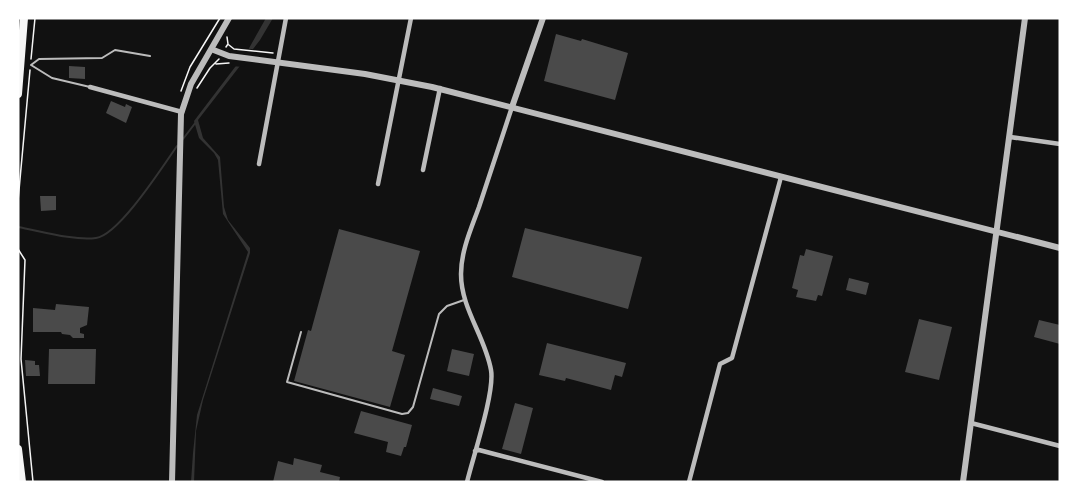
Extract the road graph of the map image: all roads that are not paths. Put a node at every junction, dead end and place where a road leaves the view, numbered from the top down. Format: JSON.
{"nodes":[{"id":1,"x":229,"y":18,"type":"edge"},
{"id":2,"x":286,"y":18,"type":"edge"},
{"id":3,"x":411,"y":18,"type":"edge"},
{"id":4,"x":543,"y":18,"type":"edge"},
{"id":5,"x":1025,"y":18,"type":"edge"},
{"id":6,"x":22,"y":23,"type":"edge"},
{"id":7,"x":211,"y":48,"type":"junction"},
{"id":8,"x":150,"y":56,"type":"dead end"},
{"id":9,"x":278,"y":62,"type":"junction"},
{"id":10,"x":399,"y":80,"type":"junction"},
{"id":11,"x":90,"y":87,"type":"joint"},
{"id":12,"x":440,"y":88,"type":"junction"},
{"id":13,"x":18,"y":94,"type":"edge"},
{"id":14,"x":512,"y":107,"type":"junction"},
{"id":15,"x":182,"y":111,"type":"junction"},
{"id":16,"x":1010,"y":137,"type":"junction"},
{"id":17,"x":1060,"y":144,"type":"edge"},
{"id":18,"x":259,"y":164,"type":"dead end"},
{"id":19,"x":423,"y":170,"type":"dead end"},
{"id":20,"x":781,"y":177,"type":"junction"},
{"id":21,"x":378,"y":184,"type":"dead end"},
{"id":22,"x":997,"y":232,"type":"junction"},
{"id":23,"x":1060,"y":248,"type":"edge"},
{"id":24,"x":465,"y":300,"type":"junction"},
{"id":25,"x":301,"y":332,"type":"dead end"},
{"id":26,"x":971,"y":423,"type":"junction"},
{"id":27,"x":1060,"y":446,"type":"edge"},
{"id":28,"x":18,"y":449,"type":"edge"},
{"id":29,"x":475,"y":451,"type":"junction"},
{"id":30,"x":21,"y":482,"type":"edge"},
{"id":31,"x":172,"y":482,"type":"edge"},
{"id":32,"x":467,"y":482,"type":"edge"},
{"id":33,"x":602,"y":482,"type":"edge"},
{"id":34,"x":688,"y":482,"type":"edge"},
{"id":35,"x":963,"y":482,"type":"edge"}],
"edges":[{"from":1,"to":7,"type":"street"},
{"from":2,"to":9,"type":"street"},
{"from":3,"to":10,"type":"street"},
{"from":4,"to":14,"type":"street"},
{"from":5,"to":16,"type":"street"},
{"from":6,"to":13,"type":"main road"},
{"from":7,"to":9,"type":"street"},
{"from":7,"to":15,"type":"street"},
{"from":8,"to":11,"type":"lane"},
{"from":9,"to":10,"type":"street"},
{"from":9,"to":18,"type":"street"},
{"from":10,"to":12,"type":"street"},
{"from":10,"to":21,"type":"street"},
{"from":11,"to":15,"type":"street"},
{"from":12,"to":14,"type":"street"},
{"from":12,"to":19,"type":"street"},
{"from":14,"to":20,"type":"street"},
{"from":14,"to":24,"type":"street"},
{"from":15,"to":31,"type":"street"},
{"from":16,"to":17,"type":"street"},
{"from":16,"to":22,"type":"street"},
{"from":20,"to":22,"type":"street"},
{"from":20,"to":34,"type":"street"},
{"from":22,"to":23,"type":"street"},
{"from":22,"to":26,"type":"street"},
{"from":24,"to":25,"type":"lane"},
{"from":24,"to":29,"type":"street"},
{"from":26,"to":27,"type":"street"},
{"from":26,"to":35,"type":"street"},
{"from":28,"to":30,"type":"main road"},
{"from":29,"to":32,"type":"street"},
{"from":29,"to":33,"type":"street"}]}
